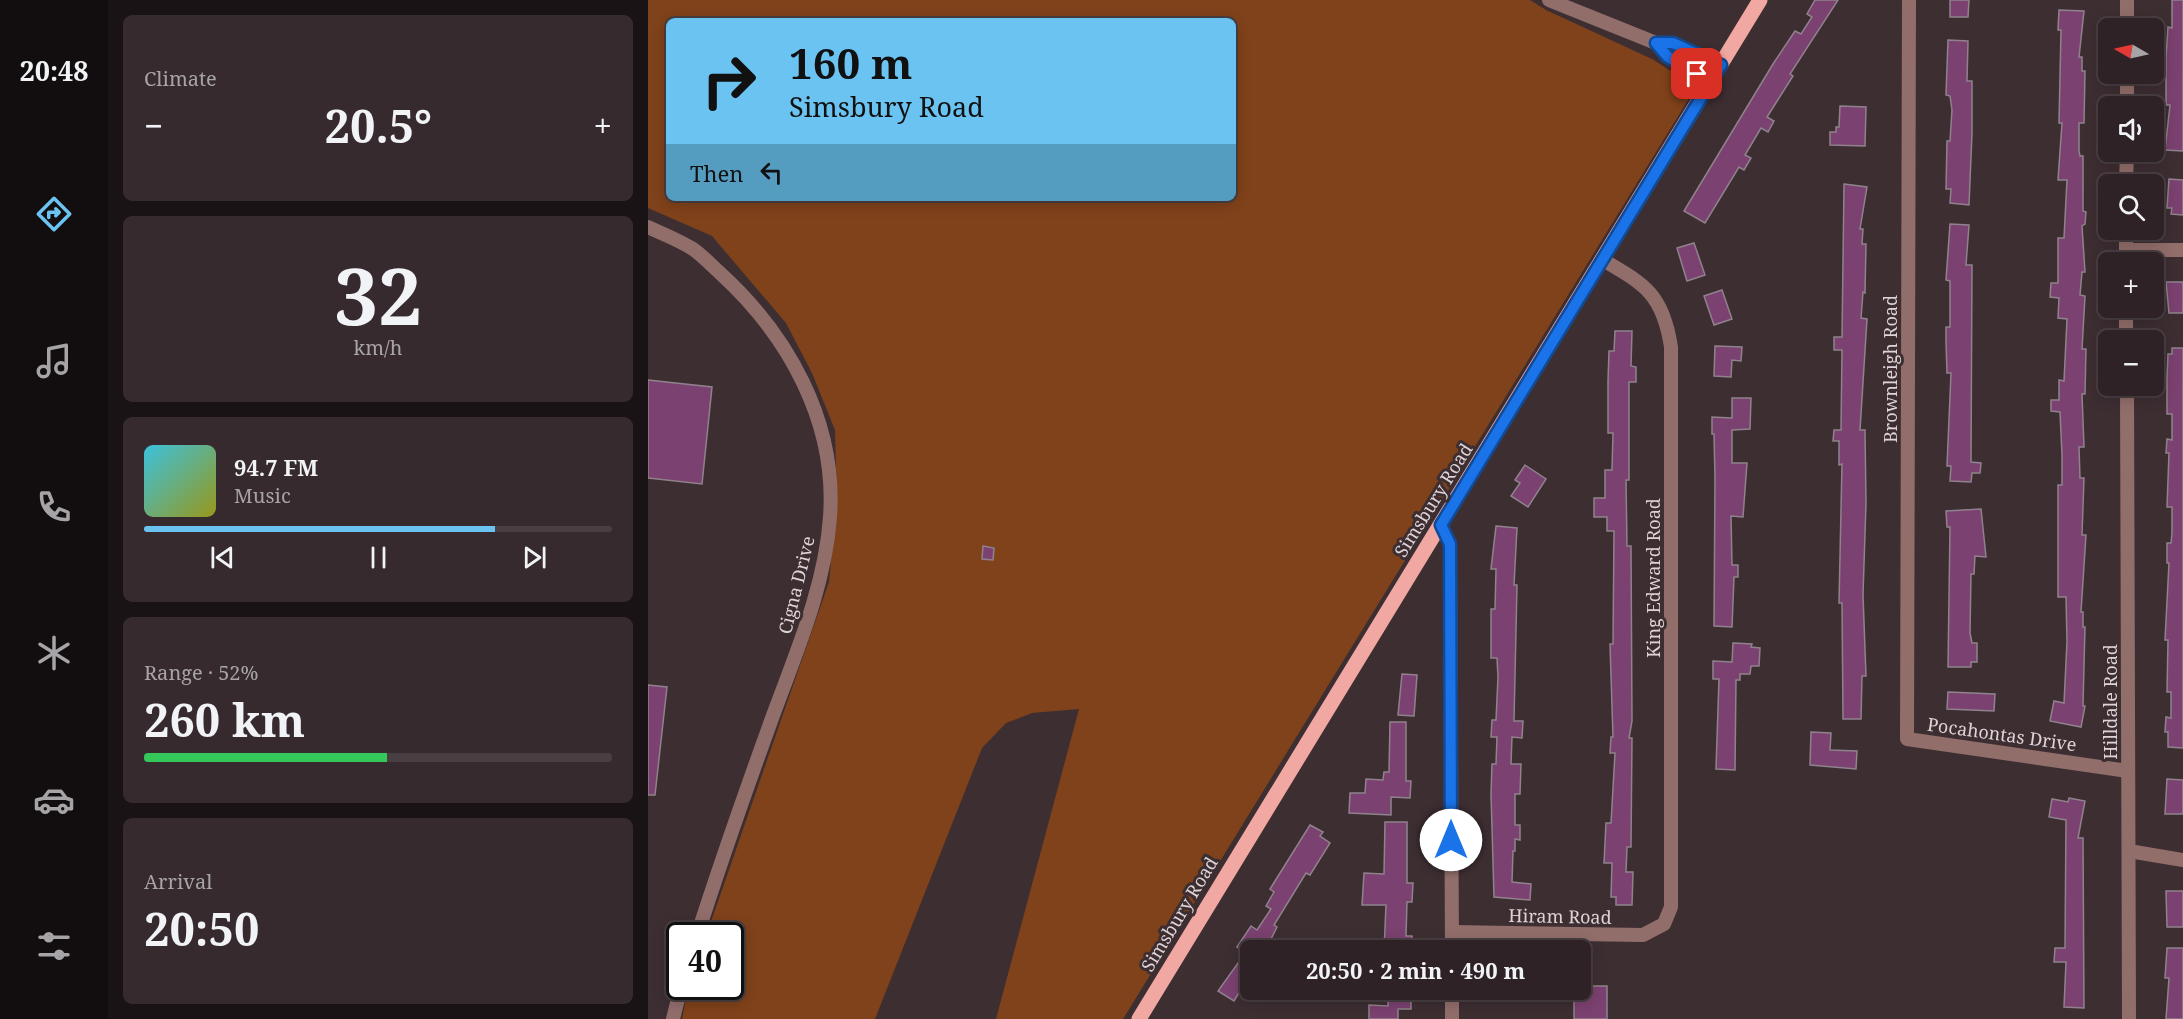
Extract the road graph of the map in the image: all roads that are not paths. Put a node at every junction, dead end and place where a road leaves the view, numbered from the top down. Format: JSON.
{"nodes":[{"id":1,"x":1550,"y":0,"type":"edge"},
{"id":2,"x":1760,"y":0,"type":"edge"},
{"id":3,"x":1909,"y":0,"type":"edge"},
{"id":4,"x":2127,"y":0,"type":"edge"},
{"id":5,"x":2127,"y":18,"type":"edge"},
{"id":6,"x":1656,"y":43,"type":"junction"},
{"id":7,"x":1721,"y":65,"type":"junction"},
{"id":8,"x":1711,"y":82,"type":"junction"},
{"id":9,"x":648,"y":227,"type":"edge"},
{"id":10,"x":2183,"y":250,"type":"edge"},
{"id":11,"x":2164,"y":252,"type":"edge"},
{"id":12,"x":1603,"y":260,"type":"junction"},
{"id":13,"x":2127,"y":396,"type":"edge"},
{"id":14,"x":1441,"y":525,"type":"junction"},
{"id":15,"x":1907,"y":739,"type":"joint"},
{"id":16,"x":2128,"y":771,"type":"junction"},
{"id":17,"x":2129,"y":851,"type":"junction"},
{"id":18,"x":2183,"y":860,"type":"edge"},
{"id":19,"x":702,"y":922,"type":"edge"},
{"id":20,"x":1664,"y":924,"type":"joint"},
{"id":21,"x":1452,"y":932,"type":"junction"},
{"id":22,"x":1452,"y":940,"type":"edge"},
{"id":23,"x":678,"y":1000,"type":"edge"},
{"id":24,"x":1452,"y":1000,"type":"edge"},
{"id":25,"x":673,"y":1019,"type":"edge"},
{"id":26,"x":1139,"y":1019,"type":"edge"},
{"id":27,"x":1452,"y":1019,"type":"edge"},
{"id":28,"x":2128,"y":1019,"type":"edge"}],
"edges":[{"from":1,"to":6,"type":"street"},
{"from":2,"to":7,"type":"main road","name":"Simsbury Road"},
{"from":3,"to":15,"type":"street","name":"Brownleigh Road"},
{"from":4,"to":5,"type":"street"},
{"from":6,"to":7,"type":"street"},
{"from":6,"to":8,"type":"street"},
{"from":7,"to":8,"type":"main road","name":"Simsbury Road"},
{"from":8,"to":12,"type":"main road","name":"Simsbury Road"},
{"from":9,"to":19,"type":"street","name":"Cigna Drive"},
{"from":10,"to":11,"type":"street"},
{"from":12,"to":14,"type":"main road","name":"Simsbury Road"},
{"from":12,"to":20,"type":"street","name":"King Edward Road"},
{"from":13,"to":16,"type":"street","name":"Hilldale Road"},
{"from":14,"to":21,"type":"street"},
{"from":14,"to":26,"type":"main road","name":"Simsbury Road"},
{"from":15,"to":16,"type":"street","name":"Pocahontas Drive"},
{"from":16,"to":17,"type":"street","name":"Hilldale Road"},
{"from":17,"to":18,"type":"street"},
{"from":17,"to":28,"type":"street","name":"Hilldale Road"},
{"from":20,"to":21,"type":"street","name":"Hiram Road"},
{"from":21,"to":22,"type":"street"},
{"from":23,"to":25,"type":"street"},
{"from":24,"to":27,"type":"street"}]}
